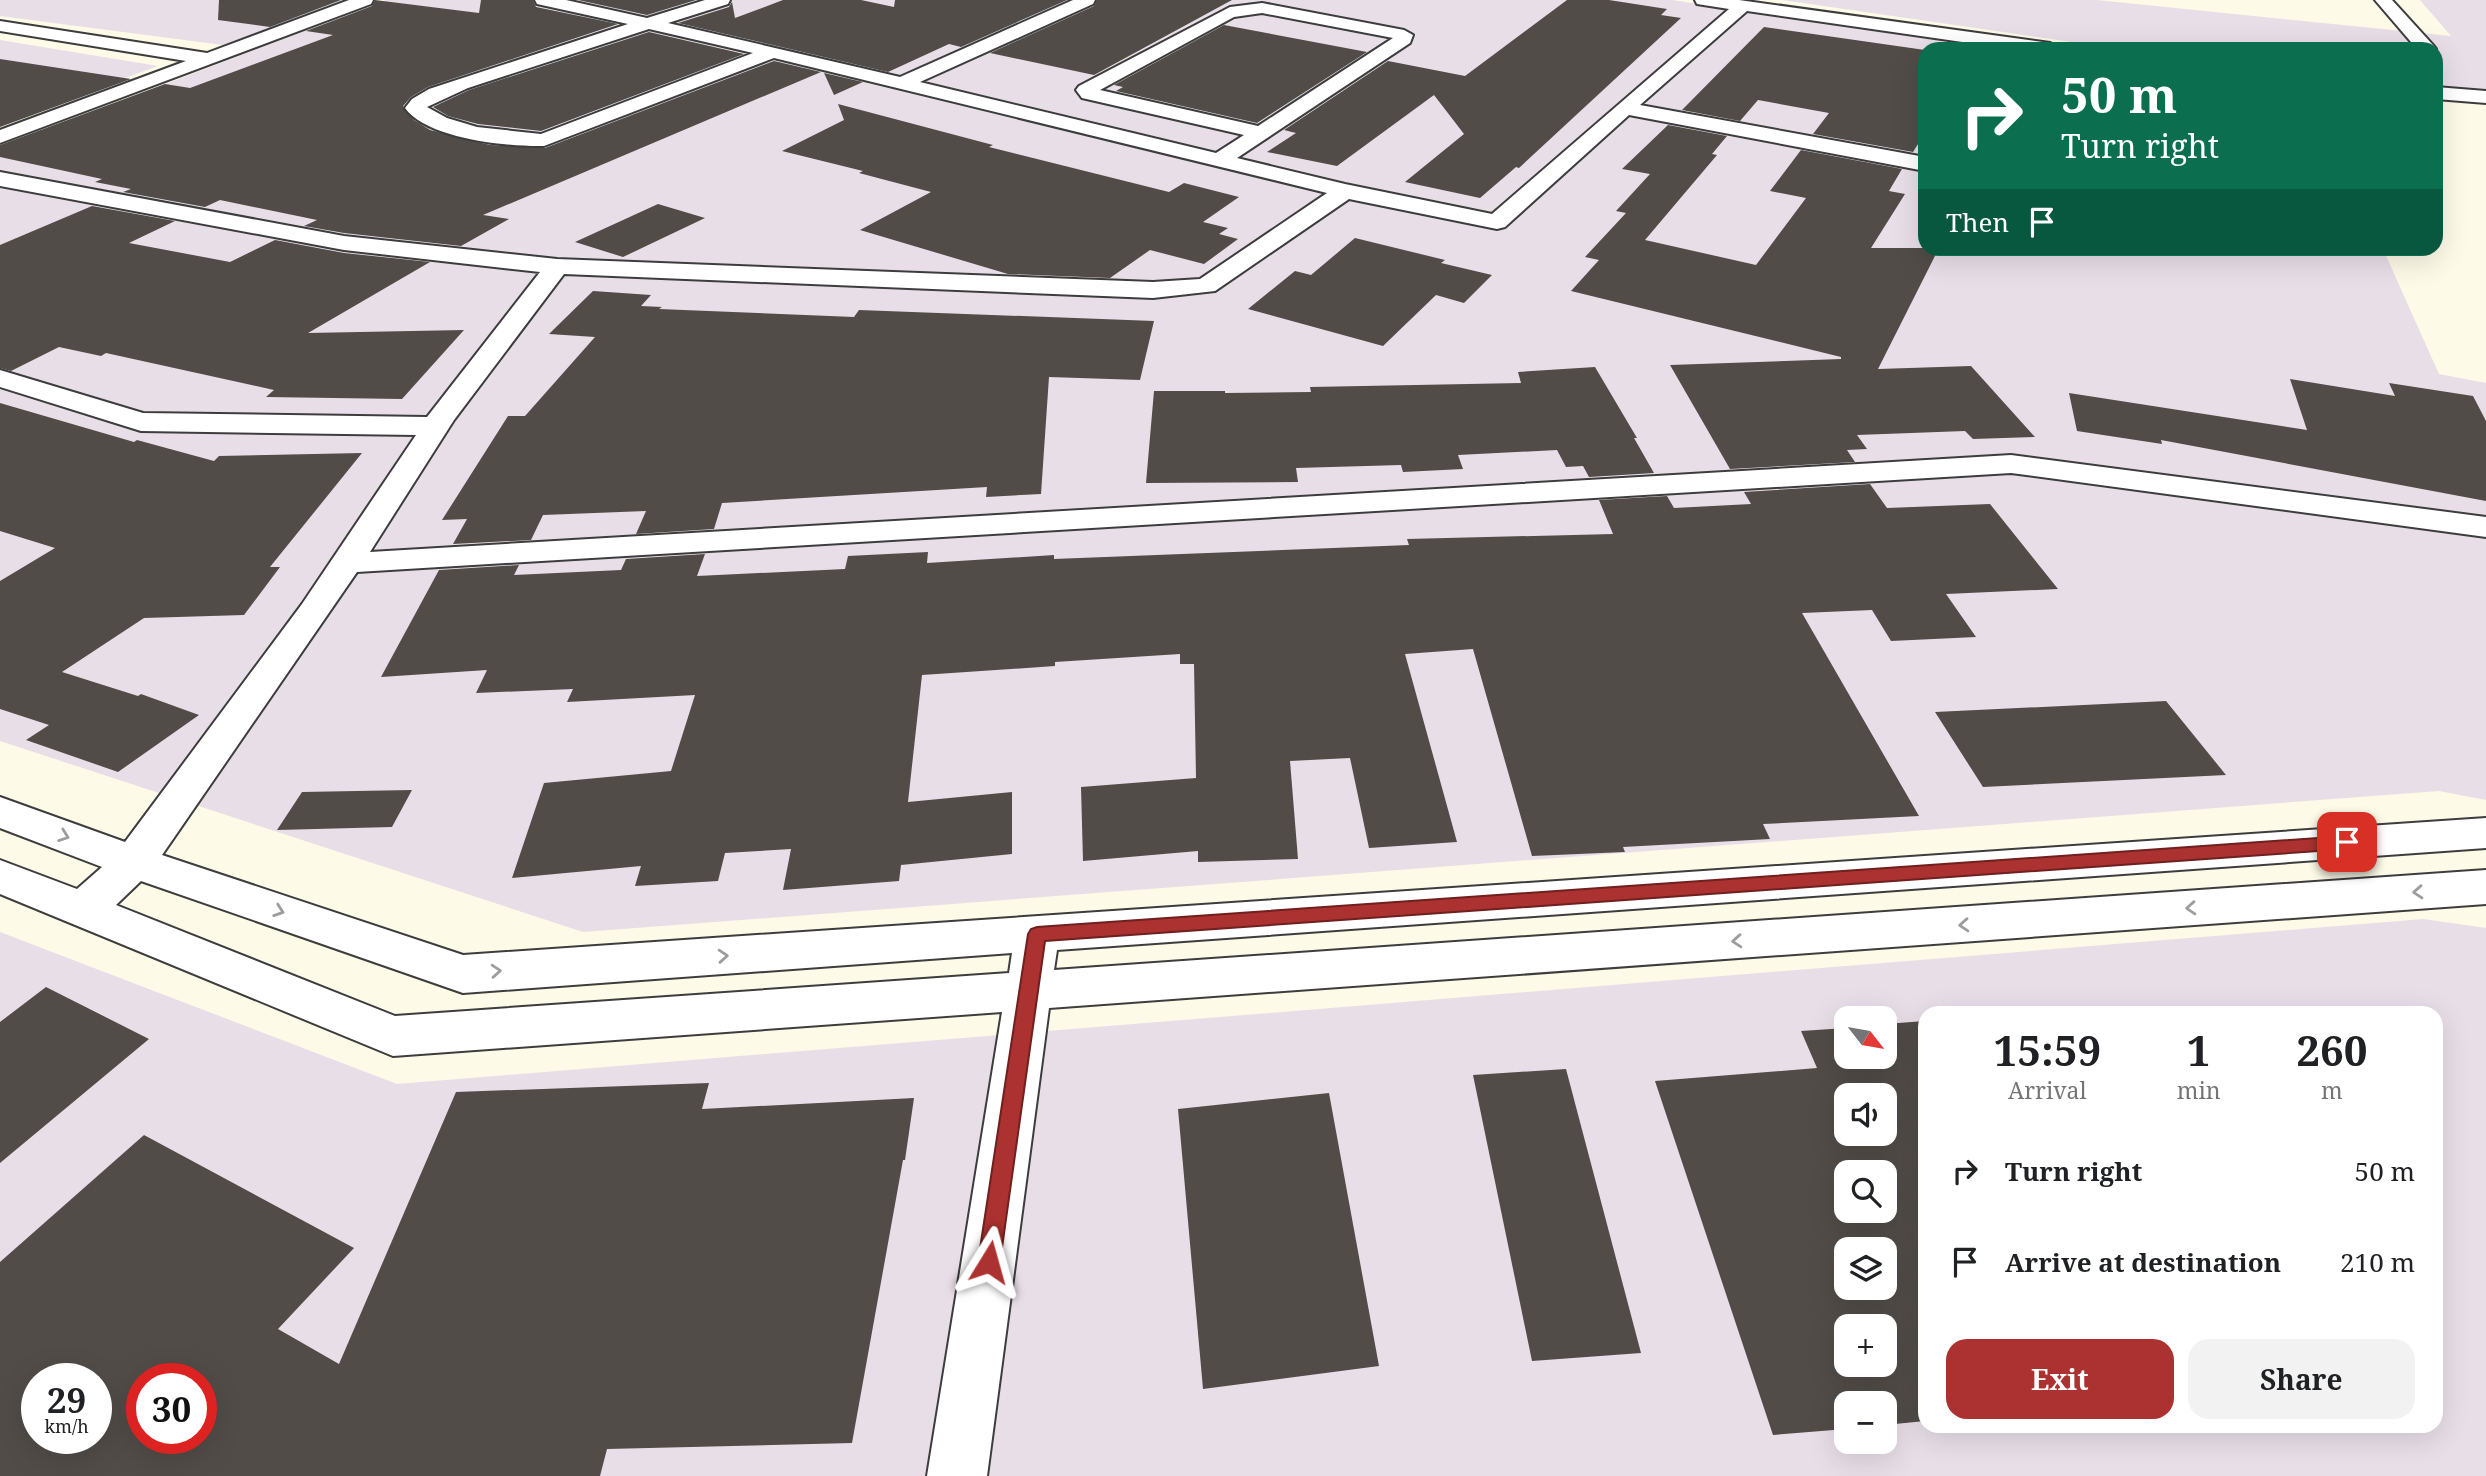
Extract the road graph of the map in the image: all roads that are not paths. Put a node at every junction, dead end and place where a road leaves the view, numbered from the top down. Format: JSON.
{"nodes":[{"id":1,"x":366,"y":0,"type":"edge"},
{"id":2,"x":543,"y":0,"type":"edge"},
{"id":3,"x":722,"y":0,"type":"edge"},
{"id":4,"x":1087,"y":0,"type":"edge"},
{"id":5,"x":1703,"y":0,"type":"edge"},
{"id":6,"x":2383,"y":0,"type":"edge"},
{"id":7,"x":1743,"y":6,"type":"junction"},
{"id":8,"x":652,"y":24,"type":"junction"},
{"id":9,"x":0,"y":26,"type":"edge"},
{"id":10,"x":2000,"y":42,"type":"edge"},
{"id":11,"x":2421,"y":42,"type":"edge"},
{"id":12,"x":773,"y":52,"type":"junction"},
{"id":13,"x":208,"y":59,"type":"junction"},
{"id":14,"x":2452,"y":78,"type":"dead end"},
{"id":15,"x":902,"y":83,"type":"junction"},
{"id":16,"x":2443,"y":94,"type":"edge"},
{"id":17,"x":2477,"y":97,"type":"edge"},
{"id":18,"x":1625,"y":108,"type":"junction"},
{"id":19,"x":1261,"y":133,"type":"junction"},
{"id":20,"x":0,"y":136,"type":"edge"},
{"id":21,"x":1219,"y":160,"type":"junction"},
{"id":22,"x":1918,"y":163,"type":"edge"},
{"id":23,"x":0,"y":179,"type":"edge"},
{"id":24,"x":1345,"y":191,"type":"junction"},
{"id":25,"x":557,"y":266,"type":"junction"},
{"id":26,"x":0,"y":378,"type":"edge"},
{"id":27,"x":437,"y":426,"type":"junction"},
{"id":28,"x":2486,"y":527,"type":"edge"},
{"id":29,"x":347,"y":563,"type":"junction"},
{"id":30,"x":0,"y":813,"type":"edge"},
{"id":31,"x":2486,"y":833,"type":"edge"},
{"id":32,"x":134,"y":862,"type":"junction"},
{"id":33,"x":0,"y":876,"type":"edge"},
{"id":34,"x":2486,"y":887,"type":"edge"},
{"id":35,"x":83,"y":910,"type":"junction"},
{"id":36,"x":1037,"y":934,"type":"junction"},
{"id":37,"x":1028,"y":992,"type":"junction"},
{"id":38,"x":957,"y":1476,"type":"edge"}],
"edges":[{"from":1,"to":13,"type":"street"},
{"from":2,"to":8,"type":"street"},
{"from":3,"to":8,"type":"street"},
{"from":4,"to":15,"type":"street"},
{"from":5,"to":7,"type":"street"},
{"from":6,"to":11,"type":"street"},
{"from":7,"to":10,"type":"street"},
{"from":7,"to":18,"type":"street"},
{"from":8,"to":12,"type":"street"},
{"from":8,"to":12,"type":"street"},
{"from":9,"to":13,"type":"street"},
{"from":12,"to":15,"type":"street"},
{"from":13,"to":20,"type":"street"},
{"from":14,"to":17,"type":"street"},
{"from":15,"to":21,"type":"street"},
{"from":16,"to":17,"type":"street"},
{"from":18,"to":22,"type":"street"},
{"from":18,"to":24,"type":"street"},
{"from":19,"to":19,"type":"street"},
{"from":19,"to":21,"type":"street"},
{"from":21,"to":24,"type":"street"},
{"from":23,"to":25,"type":"street"},
{"from":24,"to":25,"type":"street"},
{"from":25,"to":27,"type":"street"},
{"from":26,"to":27,"type":"street"},
{"from":27,"to":29,"type":"street"},
{"from":28,"to":29,"type":"street"},
{"from":29,"to":32,"type":"street"},
{"from":30,"to":32,"type":"street","one_way":true},
{"from":31,"to":36,"type":"street"},
{"from":32,"to":35,"type":"street"},
{"from":32,"to":36,"type":"street","one_way":true},
{"from":33,"to":35,"type":"street"},
{"from":34,"to":37,"type":"street","one_way":true},
{"from":35,"to":37,"type":"street"},
{"from":36,"to":37,"type":"street"},
{"from":37,"to":38,"type":"street"}]}
